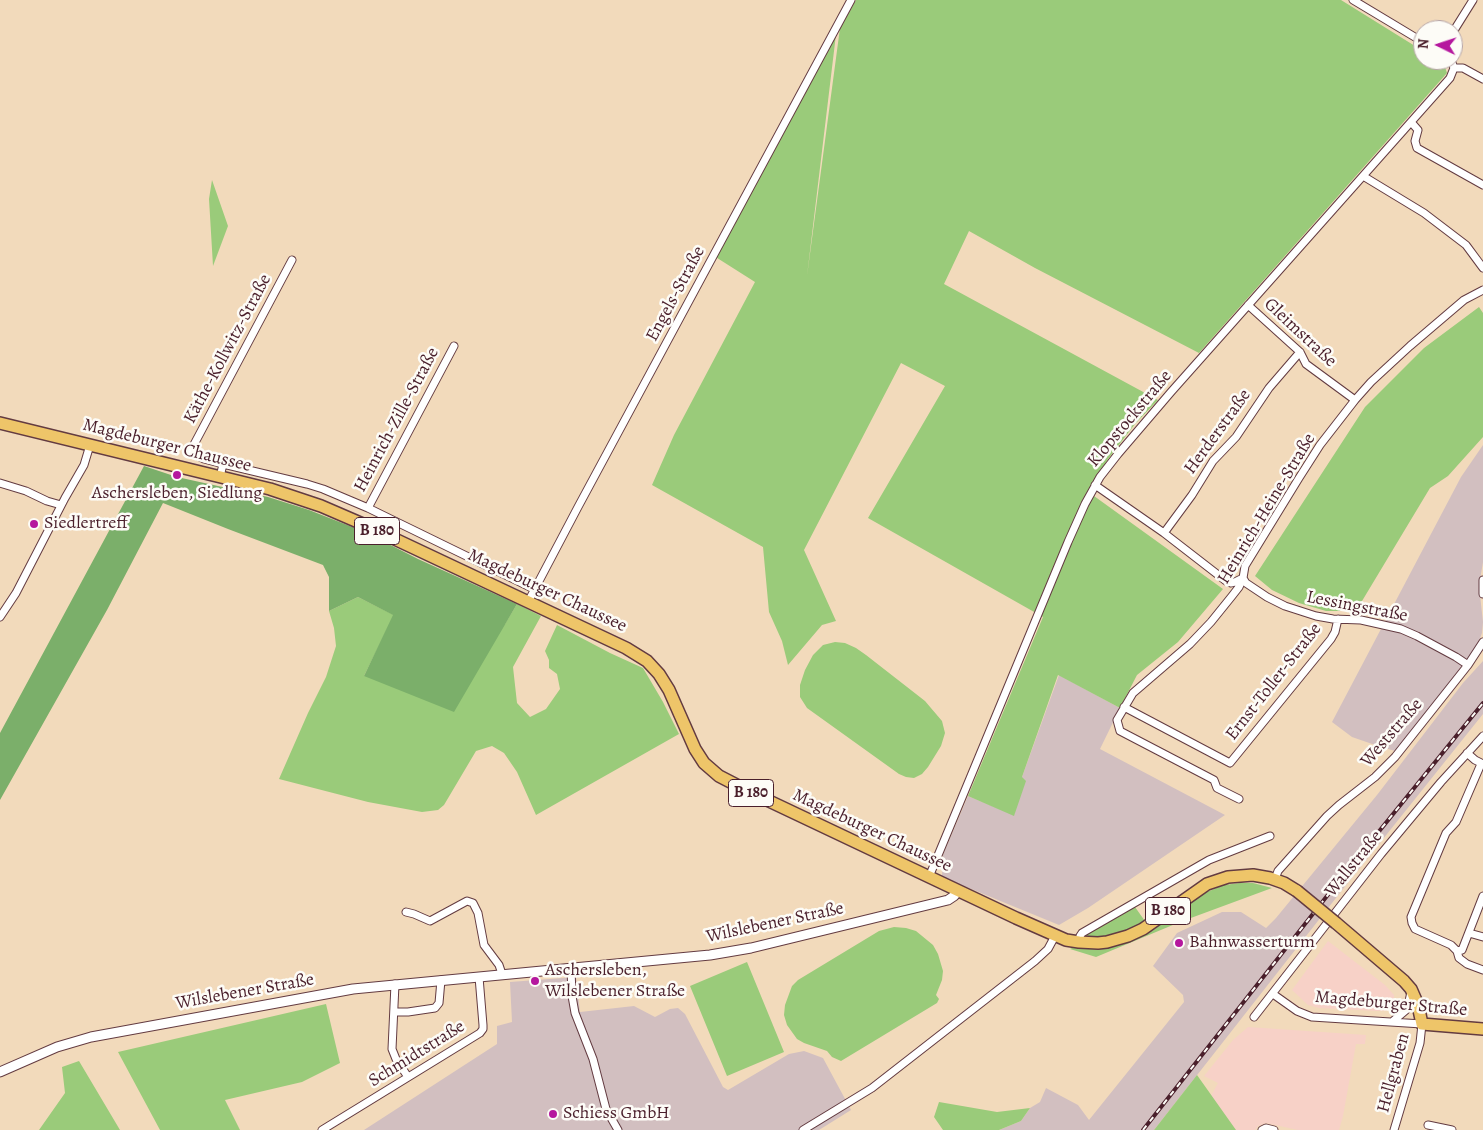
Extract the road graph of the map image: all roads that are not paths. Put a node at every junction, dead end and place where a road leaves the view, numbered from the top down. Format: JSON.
{"nodes":[{"id":1,"x":851,"y":0,"type":"edge"},
{"id":2,"x":1354,"y":0,"type":"edge"},
{"id":3,"x":1472,"y":0,"type":"edge"},
{"id":4,"x":1460,"y":20,"type":"edge"},
{"id":5,"x":1413,"y":36,"type":"edge"},
{"id":6,"x":1463,"y":68,"type":"edge"},
{"id":7,"x":1453,"y":70,"type":"edge"},
{"id":8,"x":1483,"y":79,"type":"edge"},
{"id":9,"x":1411,"y":122,"type":"junction"},
{"id":10,"x":1363,"y":176,"type":"junction"},
{"id":11,"x":1483,"y":185,"type":"edge"},
{"id":12,"x":292,"y":260,"type":"dead end"},
{"id":13,"x":1483,"y":268,"type":"edge"},
{"id":14,"x":1483,"y":290,"type":"edge"},
{"id":15,"x":1248,"y":305,"type":"junction"},
{"id":16,"x":454,"y":346,"type":"dead end"},
{"id":17,"x":1300,"y":352,"type":"junction"},
{"id":18,"x":1355,"y":400,"type":"junction"},
{"id":19,"x":0,"y":423,"type":"edge"},
{"id":20,"x":90,"y":445,"type":"junction"},
{"id":21,"x":223,"y":464,"type":"junction"},
{"id":22,"x":220,"y":477,"type":"junction"},
{"id":23,"x":0,"y":483,"type":"edge"},
{"id":24,"x":1095,"y":486,"type":"junction"},
{"id":25,"x":61,"y":505,"type":"junction"},
{"id":26,"x":368,"y":508,"type":"junction"},
{"id":27,"x":1164,"y":533,"type":"junction"},
{"id":28,"x":1243,"y":578,"type":"junction"},
{"id":29,"x":1483,"y":580,"type":"edge"},
{"id":30,"x":534,"y":589,"type":"junction"},
{"id":31,"x":1483,"y":594,"type":"edge"},
{"id":32,"x":528,"y":602,"type":"junction"},
{"id":33,"x":0,"y":617,"type":"edge"},
{"id":34,"x":1338,"y":619,"type":"junction"},
{"id":35,"x":1483,"y":642,"type":"edge"},
{"id":36,"x":1468,"y":665,"type":"junction"},
{"id":37,"x":1124,"y":707,"type":"junction"},
{"id":38,"x":1483,"y":736,"type":"edge"},
{"id":39,"x":1467,"y":753,"type":"junction"},
{"id":40,"x":1482,"y":764,"type":"edge"},
{"id":41,"x":1239,"y":799,"type":"dead end"},
{"id":42,"x":1270,"y":836,"type":"dead end"},
{"id":43,"x":929,"y":877,"type":"junction"},
{"id":44,"x":1275,"y":879,"type":"junction"},
{"id":45,"x":958,"y":891,"type":"junction"},
{"id":46,"x":1483,"y":896,"type":"edge"},
{"id":47,"x":406,"y":912,"type":"dead end"},
{"id":48,"x":1469,"y":933,"type":"junction"},
{"id":49,"x":1055,"y":936,"type":"junction"},
{"id":50,"x":1483,"y":937,"type":"edge"},
{"id":51,"x":1079,"y":942,"type":"junction"},
{"id":52,"x":1457,"y":952,"type":"junction"},
{"id":53,"x":571,"y":968,"type":"junction"},
{"id":54,"x":1483,"y":970,"type":"edge"},
{"id":55,"x":502,"y":974,"type":"junction"},
{"id":56,"x":479,"y":977,"type":"junction"},
{"id":57,"x":441,"y":980,"type":"junction"},
{"id":58,"x":392,"y":985,"type":"junction"},
{"id":59,"x":1411,"y":989,"type":"junction"},
{"id":60,"x":1273,"y":994,"type":"junction"},
{"id":61,"x":395,"y":1012,"type":"junction"},
{"id":62,"x":1254,"y":1016,"type":"dead end"},
{"id":63,"x":1392,"y":1022,"type":"junction"},
{"id":64,"x":1422,"y":1024,"type":"junction"},
{"id":65,"x":1483,"y":1029,"type":"edge"},
{"id":66,"x":0,"y":1072,"type":"edge"},
{"id":67,"x":408,"y":1077,"type":"junction"},
{"id":68,"x":1428,"y":1125,"type":"dead end"},
{"id":69,"x":322,"y":1130,"type":"edge"},
{"id":70,"x":618,"y":1130,"type":"edge"},
{"id":71,"x":803,"y":1130,"type":"edge"},
{"id":72,"x":1262,"y":1130,"type":"edge"},
{"id":73,"x":1274,"y":1130,"type":"edge"},
{"id":74,"x":1394,"y":1130,"type":"edge"},
{"id":75,"x":1452,"y":1130,"type":"edge"}],
"edges":[{"from":1,"to":30,"type":"street","name":"Engels-Straße"},
{"from":2,"to":5,"type":"street"},
{"from":3,"to":4,"type":"street"},
{"from":6,"to":8,"type":"street"},
{"from":7,"to":9,"type":"street","name":"Klopstockstraße"},
{"from":9,"to":10,"type":"street","name":"Klopstockstraße"},
{"from":9,"to":11,"type":"street"},
{"from":10,"to":13,"type":"street"},
{"from":10,"to":15,"type":"street","name":"Klopstockstraße"},
{"from":12,"to":21,"type":"street","name":"Käthe-Kollwitz-Straße"},
{"from":14,"to":18,"type":"street","name":"Heinrich-Heine-Straße"},
{"from":15,"to":17,"type":"street","name":"Gleimstraße"},
{"from":15,"to":24,"type":"street","name":"Klopstockstraße"},
{"from":16,"to":26,"type":"street","name":"Heinrich-Zille-Straße"},
{"from":17,"to":18,"type":"street","name":"Gleimstraße"},
{"from":17,"to":27,"type":"street","name":"Herderstraße"},
{"from":18,"to":28,"type":"street","name":"Heinrich-Heine-Straße"},
{"from":19,"to":20,"type":"main road","name":"Magdeburger Chaussee","number":"B 180"},
{"from":20,"to":22,"type":"main road","name":"Magdeburger Chaussee","number":"B 180"},
{"from":20,"to":25,"type":"street"},
{"from":21,"to":22,"type":"street"},
{"from":21,"to":26,"type":"street"},
{"from":22,"to":32,"type":"main road","name":"Magdeburger Chaussee","number":"B 180"},
{"from":23,"to":25,"type":"street"},
{"from":24,"to":27,"type":"street"},
{"from":24,"to":43,"type":"street","name":"Klopstockstraße"},
{"from":25,"to":33,"type":"street"},
{"from":26,"to":30,"type":"street"},
{"from":27,"to":28,"type":"street"},
{"from":28,"to":34,"type":"street","name":"Lessingstraße"},
{"from":28,"to":37,"type":"street","name":"Heinrich-Heine-Straße"},
{"from":29,"to":31,"type":"street"},
{"from":30,"to":32,"type":"street","name":"Engels-Straße"},
{"from":32,"to":43,"type":"main road","name":"Magdeburger Chaussee","number":"B 180"},
{"from":34,"to":36,"type":"street","name":"Lessingstraße"},
{"from":34,"to":37,"type":"street","name":"Ernst-Toller-Straße"},
{"from":35,"to":36,"type":"street","name":"Weststraße"},
{"from":36,"to":44,"type":"street","name":"Weststraße"},
{"from":37,"to":41,"type":"street"},
{"from":38,"to":39,"type":"street","name":"Wallstraße"},
{"from":39,"to":40,"type":"street"},
{"from":39,"to":60,"type":"street","name":"Wallstraße"},
{"from":40,"to":52,"type":"street"},
{"from":42,"to":51,"type":"street"},
{"from":43,"to":45,"type":"main road","name":"Magdeburger Chaussee","number":"B 180"},
{"from":44,"to":51,"type":"main road","name":"Magdeburger Chaussee","number":"B 180"},
{"from":44,"to":59,"type":"main road","name":"Magdeburger Chaussee","number":"B 180","bridge":true},
{"from":45,"to":49,"type":"main road","name":"Magdeburger Chaussee","number":"B 180"},
{"from":45,"to":53,"type":"street","name":"Wilslebener Straße"},
{"from":46,"to":48,"type":"street"},
{"from":47,"to":55,"type":"street"},
{"from":48,"to":50,"type":"street"},
{"from":48,"to":52,"type":"street"},
{"from":49,"to":51,"type":"main road","name":"Magdeburger Chaussee","number":"B 180"},
{"from":49,"to":71,"type":"street"},
{"from":52,"to":54,"type":"street"},
{"from":53,"to":55,"type":"street","name":"Wilslebener Straße"},
{"from":53,"to":70,"type":"street"},
{"from":55,"to":56,"type":"street","name":"Wilslebener Straße"},
{"from":56,"to":57,"type":"street","name":"Wilslebener Straße"},
{"from":56,"to":67,"type":"street","name":"Schmidtstraße"},
{"from":57,"to":58,"type":"street","name":"Wilslebener Straße"},
{"from":57,"to":61,"type":"street"},
{"from":58,"to":61,"type":"street"},
{"from":58,"to":66,"type":"street","name":"Wilslebener Straße"},
{"from":59,"to":63,"type":"street"},
{"from":59,"to":64,"type":"main road","name":"Magdeburger Chaussee","number":"B 180"},
{"from":60,"to":62,"type":"street","name":"Wallstraße"},
{"from":60,"to":63,"type":"street","name":"Magdeburger Straße"},
{"from":61,"to":67,"type":"street"},
{"from":63,"to":64,"type":"street","name":"Magdeburger Straße"},
{"from":64,"to":65,"type":"main road","name":"Magdeburger Straße"},
{"from":64,"to":74,"type":"street","name":"Hellgraben"},
{"from":67,"to":69,"type":"street","name":"Schmidtstraße"},
{"from":68,"to":75,"type":"street"},
{"from":72,"to":73,"type":"street"}]}
